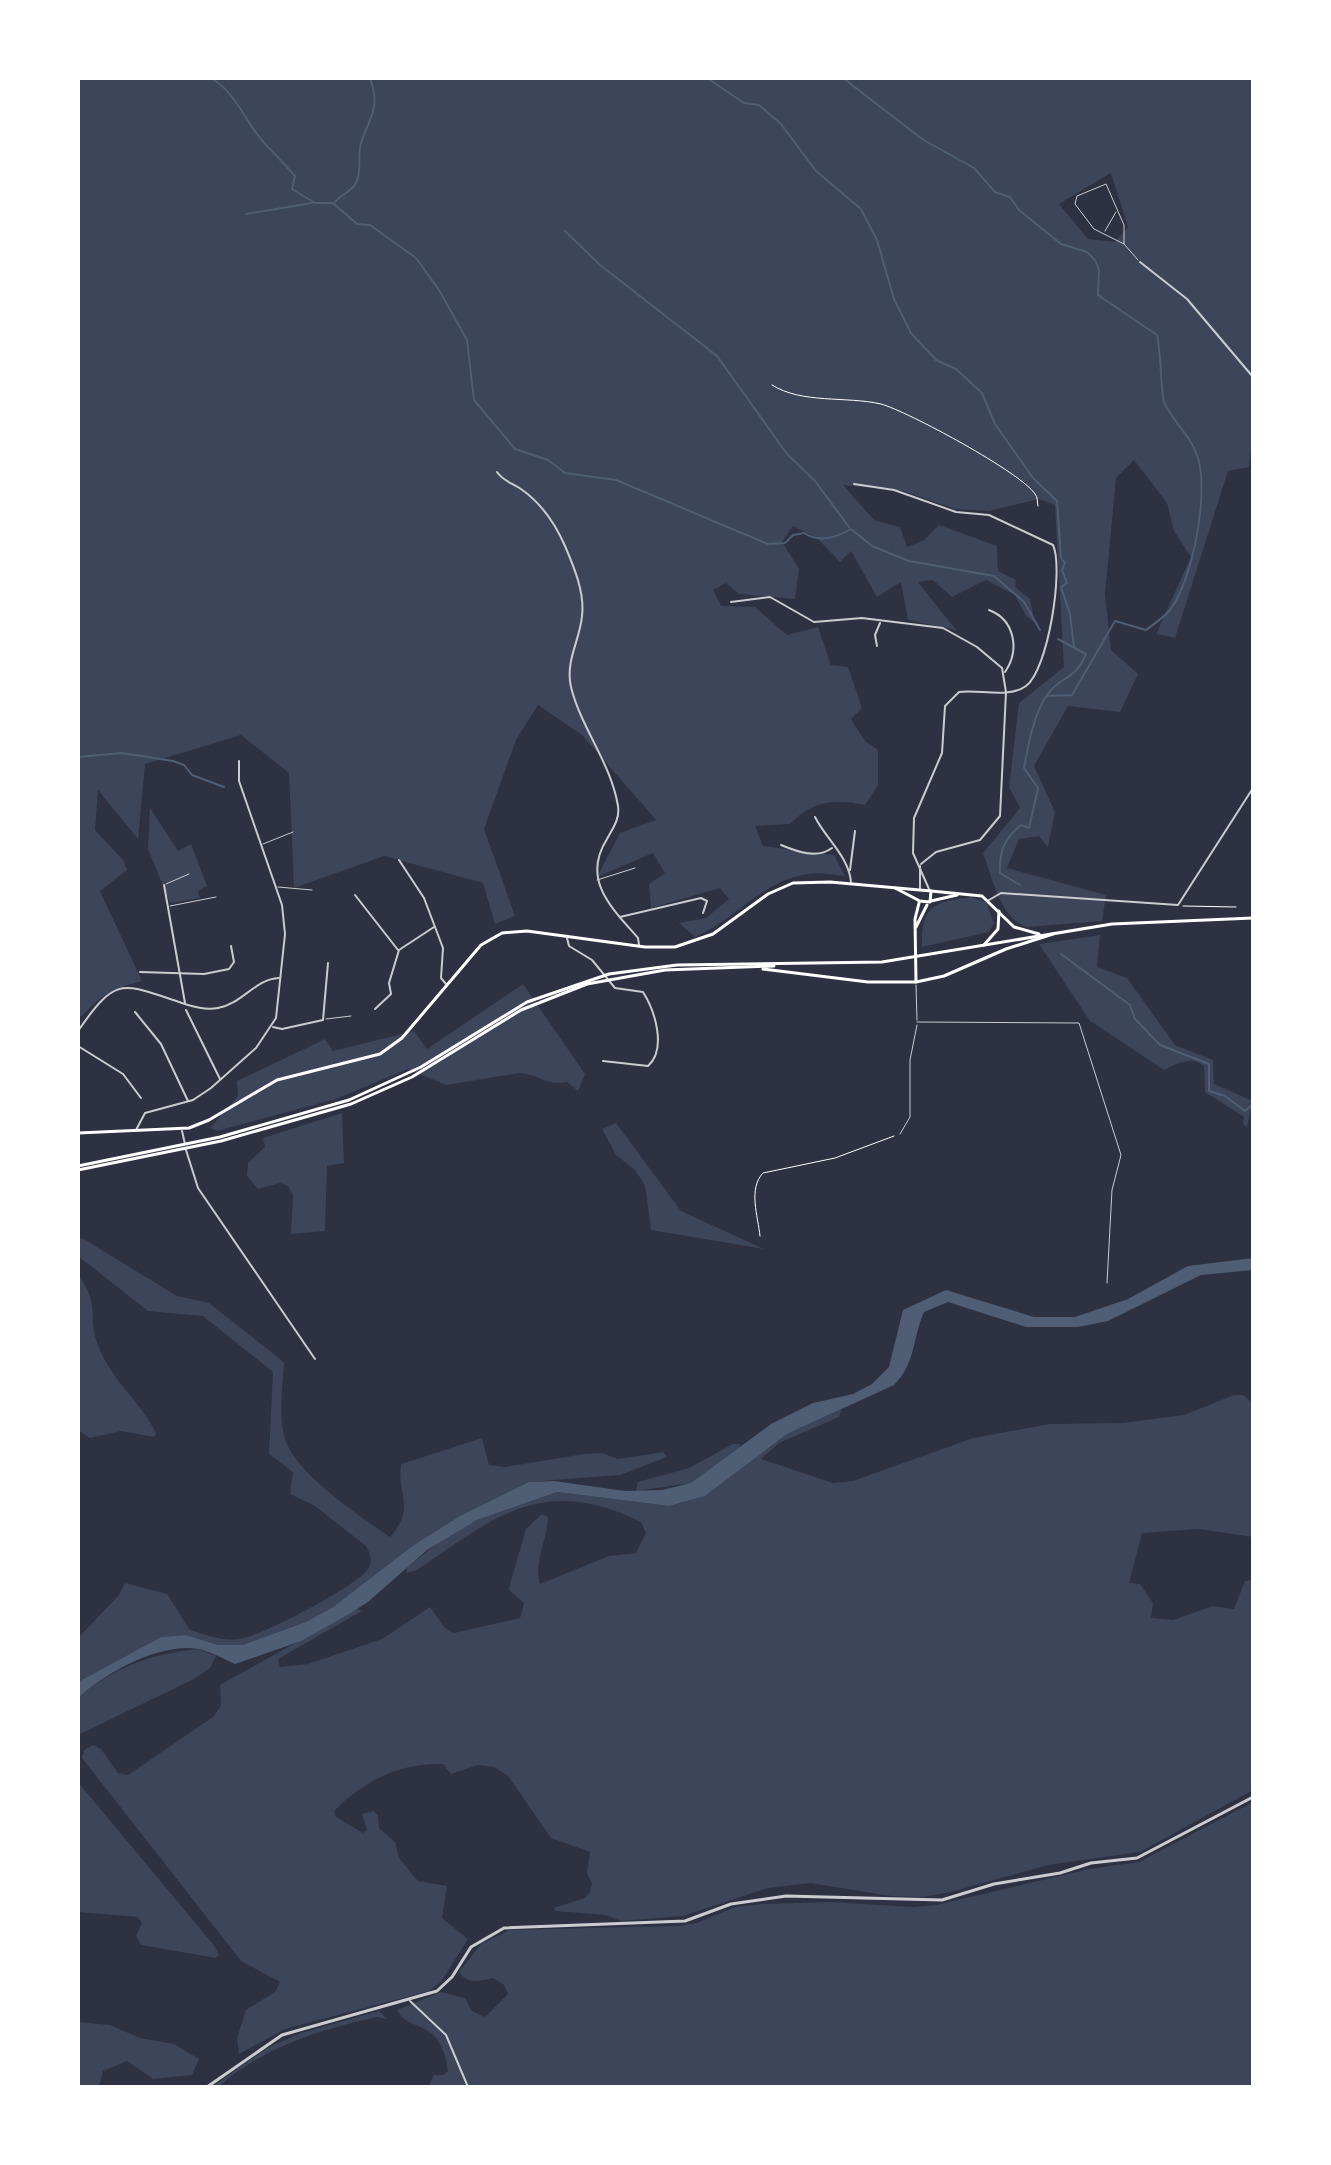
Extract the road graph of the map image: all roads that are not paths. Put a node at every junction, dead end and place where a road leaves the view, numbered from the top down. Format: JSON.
{"nodes":[{"id":1,"x":1116,"y":212,"type":"junction"},
{"id":2,"x":1103,"y":233,"type":"junction"},
{"id":3,"x":1124,"y":244,"type":"junction"},
{"id":4,"x":1140,"y":262,"type":"joint"},
{"id":5,"x":1253,"y":377,"type":"edge"},
{"id":6,"x":497,"y":472,"type":"dead end"},
{"id":7,"x":854,"y":484,"type":"dead end"},
{"id":8,"x":731,"y":602,"type":"dead end"},
{"id":9,"x":989,"y":610,"type":"dead end"},
{"id":10,"x":881,"y":622,"type":"junction"},
{"id":11,"x":877,"y":646,"type":"dead end"},
{"id":12,"x":1004,"y":673,"type":"junction"},
{"id":13,"x":1006,"y":692,"type":"junction"},
{"id":14,"x":239,"y":761,"type":"dead end"},
{"id":15,"x":1253,"y":788,"type":"edge"},
{"id":16,"x":815,"y":817,"type":"dead end"},
{"id":17,"x":855,"y":831,"type":"dead end"},
{"id":18,"x":293,"y":832,"type":"dead end"},
{"id":19,"x":261,"y":844,"type":"junction"},
{"id":20,"x":781,"y":845,"type":"dead end"},
{"id":21,"x":833,"y":847,"type":"junction"},
{"id":22,"x":399,"y":860,"type":"dead end"},
{"id":23,"x":920,"y":865,"type":"junction"},
{"id":24,"x":635,"y":868,"type":"dead end"},
{"id":25,"x":849,"y":871,"type":"junction"},
{"id":26,"x":189,"y":874,"type":"dead end"},
{"id":27,"x":597,"y":880,"type":"junction"},
{"id":28,"x":851,"y":883,"type":"junction"},
{"id":29,"x":164,"y":885,"type":"joint"},
{"id":30,"x":278,"y":887,"type":"junction"},
{"id":31,"x":895,"y":888,"type":"junction"},
{"id":32,"x":312,"y":890,"type":"dead end"},
{"id":33,"x":920,"y":890,"type":"junction"},
{"id":34,"x":930,"y":890,"type":"junction"},
{"id":35,"x":961,"y":893,"type":"junction"},
{"id":36,"x":355,"y":895,"type":"dead end"},
{"id":37,"x":216,"y":897,"type":"dead end"},
{"id":38,"x":919,"y":900,"type":"junction"},
{"id":39,"x":989,"y":900,"type":"junction"},
{"id":40,"x":930,"y":902,"type":"junction"},
{"id":41,"x":170,"y":906,"type":"junction"},
{"id":42,"x":999,"y":911,"type":"junction"},
{"id":43,"x":703,"y":913,"type":"dead end"},
{"id":44,"x":619,"y":917,"type":"junction"},
{"id":45,"x":1253,"y":918,"type":"edge"},
{"id":46,"x":435,"y":926,"type":"junction"},
{"id":47,"x":916,"y":927,"type":"junction"},
{"id":48,"x":1065,"y":930,"type":"junction"},
{"id":49,"x":1042,"y":934,"type":"junction"},
{"id":50,"x":568,"y":937,"type":"junction"},
{"id":51,"x":983,"y":945,"type":"junction"},
{"id":52,"x":231,"y":946,"type":"dead end"},
{"id":53,"x":639,"y":946,"type":"junction"},
{"id":54,"x":399,"y":950,"type":"junction"},
{"id":55,"x":328,"y":963,"type":"dead end"},
{"id":56,"x":778,"y":965,"type":"junction"},
{"id":57,"x":755,"y":968,"type":"junction"},
{"id":58,"x":140,"y":972,"type":"dead end"},
{"id":59,"x":180,"y":975,"type":"junction"},
{"id":60,"x":281,"y":978,"type":"junction"},
{"id":61,"x":916,"y":982,"type":"junction"},
{"id":62,"x":446,"y":985,"type":"junction"},
{"id":63,"x":185,"y":1004,"type":"junction"},
{"id":64,"x":375,"y":1009,"type":"dead end"},
{"id":65,"x":186,"y":1010,"type":"dead end"},
{"id":66,"x":135,"y":1012,"type":"dead end"},
{"id":67,"x":351,"y":1016,"type":"dead end"},
{"id":68,"x":323,"y":1020,"type":"junction"},
{"id":69,"x":917,"y":1022,"type":"junction"},
{"id":70,"x":272,"y":1027,"type":"junction"},
{"id":71,"x":78,"y":1031,"type":"edge"},
{"id":72,"x":78,"y":1046,"type":"edge"},
{"id":73,"x":603,"y":1061,"type":"dead end"},
{"id":74,"x":220,"y":1080,"type":"junction"},
{"id":75,"x":141,"y":1098,"type":"dead end"},
{"id":76,"x":189,"y":1102,"type":"junction"},
{"id":77,"x":182,"y":1130,"type":"junction"},
{"id":78,"x":136,"y":1131,"type":"junction"},
{"id":79,"x":78,"y":1133,"type":"edge"},
{"id":80,"x":900,"y":1134,"type":"road end"},
{"id":81,"x":78,"y":1168,"type":"edge"},
{"id":82,"x":1107,"y":1283,"type":"dead end"},
{"id":83,"x":315,"y":1359,"type":"dead end"},
{"id":84,"x":1253,"y":1797,"type":"edge"},
{"id":85,"x":408,"y":2000,"type":"junction"},
{"id":86,"x":207,"y":2087,"type":"edge"},
{"id":87,"x":468,"y":2087,"type":"edge"}],
"edges":[{"from":1,"to":2,"type":"lane"},
{"from":1,"to":2,"type":"lane"},
{"from":1,"to":3,"type":"lane"},
{"from":2,"to":3,"type":"lane"},
{"from":3,"to":4,"type":"lane"},
{"from":4,"to":5,"type":"street"},
{"from":6,"to":27,"type":"street"},
{"from":7,"to":13,"type":"street"},
{"from":8,"to":10,"type":"street"},
{"from":9,"to":12,"type":"street"},
{"from":10,"to":11,"type":"street"},
{"from":10,"to":12,"type":"street"},
{"from":12,"to":13,"type":"street"},
{"from":13,"to":23,"type":"street"},
{"from":13,"to":23,"type":"street"},
{"from":14,"to":19,"type":"street"},
{"from":15,"to":39,"type":"street"},
{"from":16,"to":21,"type":"street"},
{"from":17,"to":25,"type":"street"},
{"from":18,"to":19,"type":"lane"},
{"from":19,"to":30,"type":"street"},
{"from":20,"to":21,"type":"street"},
{"from":21,"to":25,"type":"street"},
{"from":22,"to":46,"type":"street"},
{"from":23,"to":33,"type":"street"},
{"from":23,"to":34,"type":"street"},
{"from":24,"to":27,"type":"lane"},
{"from":25,"to":28,"type":"street"},
{"from":26,"to":29,"type":"lane"},
{"from":27,"to":44,"type":"street"},
{"from":28,"to":31,"type":"main road"},
{"from":28,"to":53,"type":"main road"},
{"from":29,"to":41,"type":"street"},
{"from":30,"to":32,"type":"lane"},
{"from":30,"to":60,"type":"street"},
{"from":31,"to":33,"type":"main road"},
{"from":31,"to":38,"type":"main road"},
{"from":33,"to":34,"type":"main road"},
{"from":33,"to":38,"type":"main road"},
{"from":34,"to":35,"type":"main road"},
{"from":34,"to":40,"type":"main road"},
{"from":35,"to":39,"type":"main road"},
{"from":35,"to":40,"type":"main road"},
{"from":36,"to":54,"type":"street"},
{"from":37,"to":41,"type":"lane"},
{"from":38,"to":40,"type":"main road"},
{"from":38,"to":47,"type":"main road"},
{"from":39,"to":42,"type":"main road"},
{"from":40,"to":47,"type":"main road"},
{"from":41,"to":59,"type":"street"},
{"from":42,"to":49,"type":"main road"},
{"from":42,"to":51,"type":"main road"},
{"from":43,"to":44,"type":"street"},
{"from":44,"to":53,"type":"street"},
{"from":45,"to":48,"type":"main road"},
{"from":46,"to":54,"type":"street"},
{"from":46,"to":62,"type":"street"},
{"from":47,"to":61,"type":"main road"},
{"from":48,"to":49,"type":"main road"},
{"from":48,"to":61,"type":"main road"},
{"from":49,"to":51,"type":"main road"},
{"from":50,"to":53,"type":"main road"},
{"from":50,"to":62,"type":"main road"},
{"from":50,"to":73,"type":"street"},
{"from":51,"to":56,"type":"main road"},
{"from":52,"to":59,"type":"street"},
{"from":54,"to":64,"type":"street"},
{"from":55,"to":68,"type":"street"},
{"from":56,"to":57,"type":"main road"},
{"from":56,"to":81,"type":"main road"},
{"from":57,"to":61,"type":"main road"},
{"from":57,"to":81,"type":"main road"},
{"from":58,"to":59,"type":"street"},
{"from":59,"to":63,"type":"street"},
{"from":60,"to":63,"type":"street"},
{"from":60,"to":70,"type":"street"},
{"from":61,"to":69,"type":"lane"},
{"from":62,"to":77,"type":"main road"},
{"from":63,"to":71,"type":"street"},
{"from":65,"to":74,"type":"street"},
{"from":66,"to":76,"type":"street"},
{"from":67,"to":68,"type":"lane"},
{"from":68,"to":70,"type":"street"},
{"from":69,"to":80,"type":"lane"},
{"from":69,"to":82,"type":"lane"},
{"from":70,"to":74,"type":"street"},
{"from":72,"to":75,"type":"street"},
{"from":74,"to":76,"type":"street"},
{"from":76,"to":78,"type":"street"},
{"from":77,"to":78,"type":"main road"},
{"from":77,"to":83,"type":"street"},
{"from":78,"to":79,"type":"main road"},
{"from":84,"to":85,"type":"street"},
{"from":85,"to":86,"type":"street"},
{"from":85,"to":87,"type":"street"}]}
